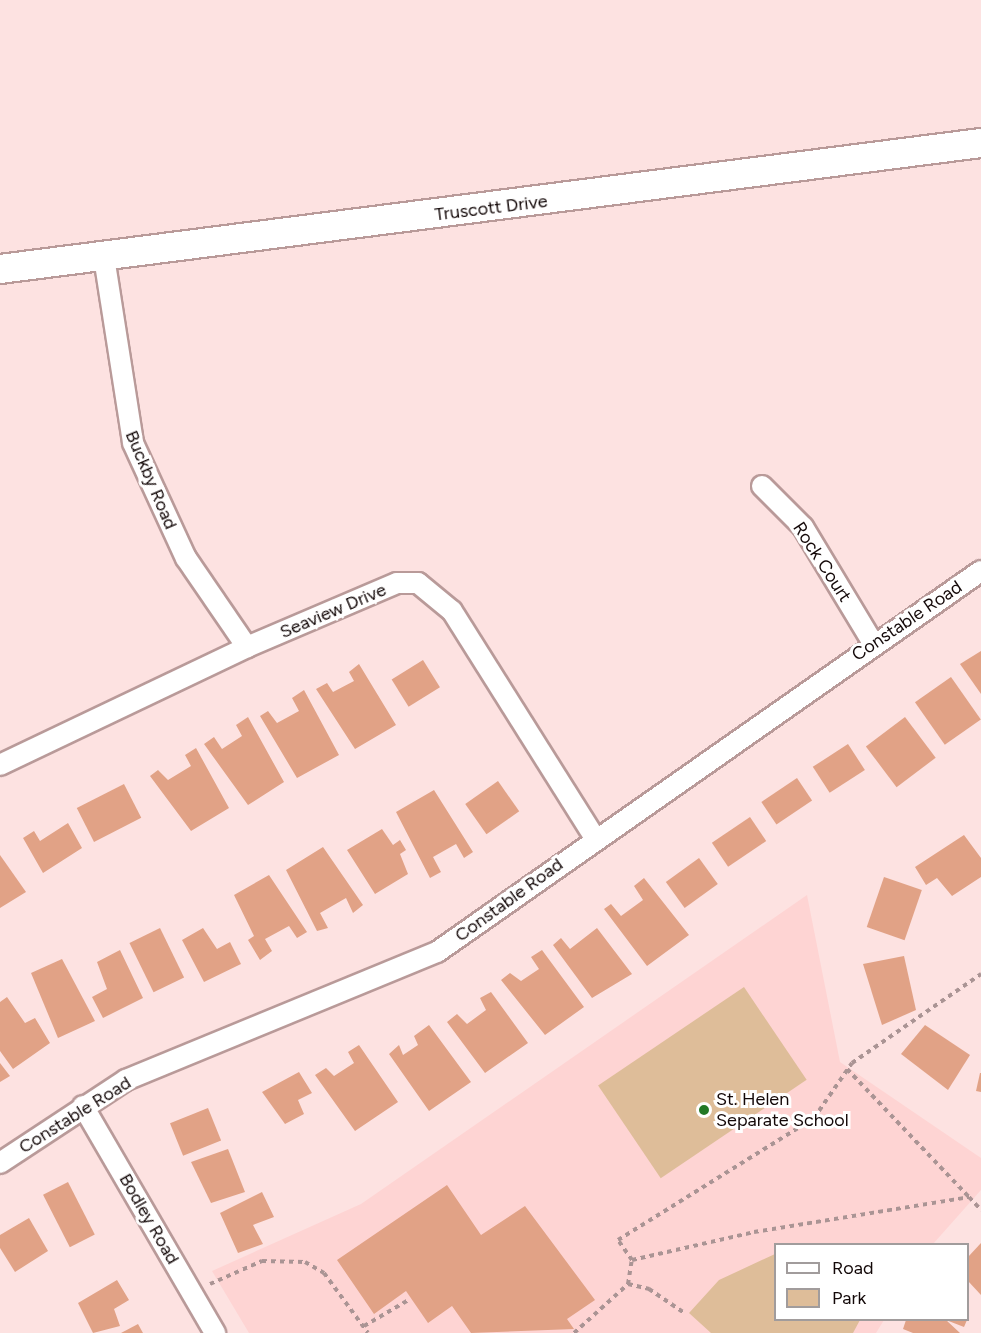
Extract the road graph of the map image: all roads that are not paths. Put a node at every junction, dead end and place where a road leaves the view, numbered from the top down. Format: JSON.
{"nodes":[{"id":1,"x":981,"y":143,"type":"edge"},
{"id":2,"x":104,"y":257,"type":"junction"},
{"id":3,"x":0,"y":269,"type":"edge"},
{"id":4,"x":762,"y":486,"type":"dead end"},
{"id":5,"x":981,"y":571,"type":"edge"},
{"id":6,"x":873,"y":644,"type":"junction"},
{"id":7,"x":247,"y":647,"type":"junction"},
{"id":8,"x":0,"y":765,"type":"edge"},
{"id":9,"x":595,"y":838,"type":"junction"},
{"id":10,"x":83,"y":1106,"type":"junction"},
{"id":11,"x":0,"y":1163,"type":"edge"},
{"id":12,"x":215,"y":1333,"type":"edge"}],
"edges":[{"from":1,"to":2,"type":"street","name":"Truscott Drive"},
{"from":2,"to":3,"type":"street","name":"Truscott Drive"},
{"from":2,"to":7,"type":"street","name":"Buckby Road"},
{"from":4,"to":6,"type":"street","name":"Rock Court"},
{"from":5,"to":6,"type":"street","name":"Constable Road"},
{"from":6,"to":9,"type":"street","name":"Constable Road"},
{"from":7,"to":8,"type":"street","name":"Seaview Drive"},
{"from":7,"to":9,"type":"street","name":"Seaview Drive"},
{"from":9,"to":10,"type":"street","name":"Constable Road"},
{"from":10,"to":11,"type":"street","name":"Constable Road"},
{"from":10,"to":12,"type":"street","name":"Bodley Road"}]}
